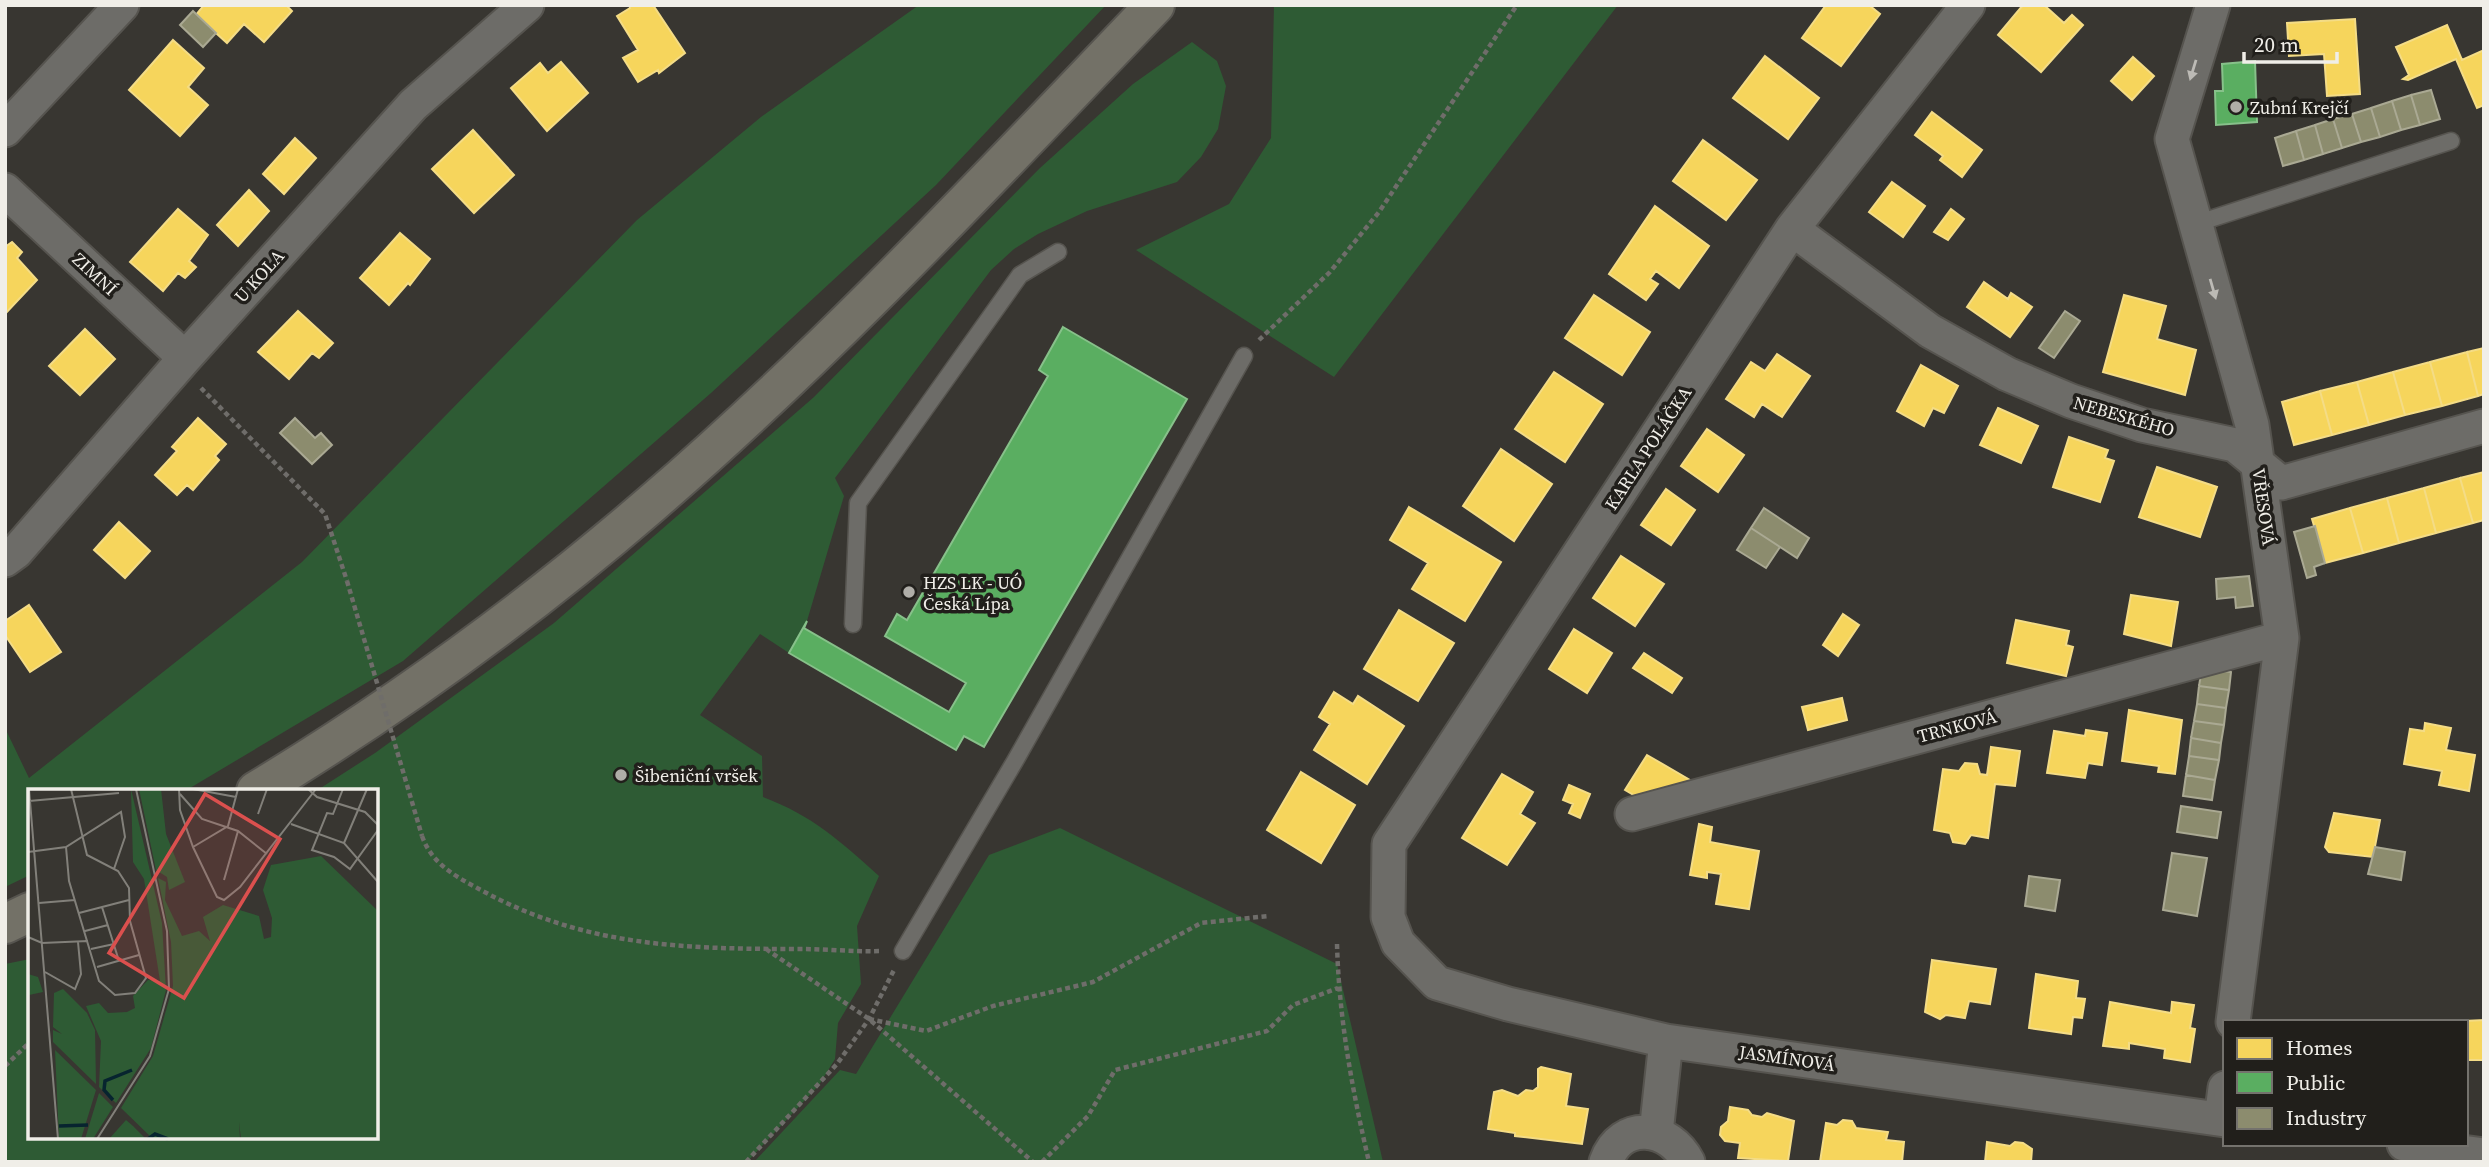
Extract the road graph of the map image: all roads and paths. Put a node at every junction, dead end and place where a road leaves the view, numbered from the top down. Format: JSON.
{"nodes":[{"id":1,"x":122,"y":5,"type":"edge"},
{"id":2,"x":527,"y":5,"type":"edge"},
{"id":3,"x":1155,"y":5,"type":"edge"},
{"id":4,"x":1517,"y":5,"type":"edge"},
{"id":5,"x":1968,"y":5,"type":"edge"},
{"id":6,"x":2213,"y":5,"type":"edge"},
{"id":7,"x":5,"y":130,"type":"edge"},
{"id":8,"x":2451,"y":141,"type":"dead end"},
{"id":9,"x":5,"y":190,"type":"edge"},
{"id":10,"x":2195,"y":224,"type":"junction"},
{"id":11,"x":1792,"y":229,"type":"junction"},
{"id":12,"x":1058,"y":252,"type":"dead end"},
{"id":13,"x":1244,"y":356,"type":"joint"},
{"id":14,"x":185,"y":358,"type":"junction"},
{"id":15,"x":2484,"y":426,"type":"edge"},
{"id":16,"x":2258,"y":462,"type":"junction"},
{"id":17,"x":5,"y":560,"type":"edge"},
{"id":18,"x":853,"y":624,"type":"dead end"},
{"id":19,"x":2282,"y":638,"type":"junction"},
{"id":20,"x":259,"y":789,"type":"edge"},
{"id":21,"x":1632,"y":814,"type":"dead end"},
{"id":22,"x":28,"y":913,"type":"edge"},
{"id":23,"x":1268,"y":916,"type":"dead end"},
{"id":24,"x":1388,"y":917,"type":"joint"},
{"id":25,"x":5,"y":924,"type":"edge"},
{"id":26,"x":1337,"y":944,"type":"dead end"},
{"id":27,"x":766,"y":949,"type":"junction"},
{"id":28,"x":903,"y":951,"type":"junction"},
{"id":29,"x":1338,"y":988,"type":"junction"},
{"id":30,"x":869,"y":1019,"type":"junction"},
{"id":31,"x":2233,"y":1020,"type":"edge"},
{"id":32,"x":1666,"y":1041,"type":"junction"},
{"id":33,"x":28,"y":1044,"type":"edge"},
{"id":34,"x":5,"y":1066,"type":"edge"},
{"id":35,"x":2223,"y":1109,"type":"edge"},
{"id":36,"x":1656,"y":1133,"type":"junction"},
{"id":37,"x":2419,"y":1146,"type":"edge"},
{"id":38,"x":2484,"y":1155,"type":"edge"},
{"id":39,"x":746,"y":1162,"type":"edge"},
{"id":40,"x":1033,"y":1162,"type":"edge"},
{"id":41,"x":1042,"y":1162,"type":"edge"},
{"id":42,"x":1369,"y":1162,"type":"edge"},
{"id":43,"x":1606,"y":1162,"type":"edge"},
{"id":44,"x":1688,"y":1162,"type":"edge"}],
"edges":[{"from":1,"to":7,"type":"street"},
{"from":2,"to":14,"type":"street","name":"U KOLA"},
{"from":3,"to":20,"type":"main road"},
{"from":4,"to":13,"type":"path"},
{"from":5,"to":11,"type":"street","name":"KARLA POLÁČKA"},
{"from":6,"to":10,"type":"street","name":"VŘESOVÁ","one_way":true},
{"from":8,"to":10,"type":"lane"},
{"from":9,"to":14,"type":"street","name":"ZIMNÍ"},
{"from":10,"to":16,"type":"street","name":"VŘESOVÁ","one_way":true},
{"from":11,"to":16,"type":"street","name":"NEBESKÉHO"},
{"from":11,"to":24,"type":"street","name":"KARLA POLÁČKA"},
{"from":12,"to":18,"type":"lane"},
{"from":13,"to":28,"type":"lane"},
{"from":14,"to":17,"type":"street","name":"U KOLA"},
{"from":14,"to":27,"type":"path","bridge":true},
{"from":15,"to":16,"type":"street","name":"NEBESKÉHO"},
{"from":16,"to":19,"type":"street","name":"VŘESOVÁ"},
{"from":19,"to":21,"type":"street","name":"TRNKOVÁ"},
{"from":19,"to":31,"type":"street","name":"VŘESOVÁ"},
{"from":22,"to":25,"type":"main road"},
{"from":23,"to":30,"type":"path"},
{"from":24,"to":32,"type":"street","name":"JASMÍNOVÁ"},
{"from":26,"to":29,"type":"path"},
{"from":27,"to":28,"type":"path"},
{"from":27,"to":30,"type":"path"},
{"from":28,"to":30,"type":"path"},
{"from":29,"to":41,"type":"path"},
{"from":29,"to":42,"type":"path"},
{"from":30,"to":39,"type":"path"},
{"from":30,"to":40,"type":"path"},
{"from":32,"to":35,"type":"street","name":"JASMÍNOVÁ"},
{"from":32,"to":36,"type":"street"},
{"from":33,"to":34,"type":"path"},
{"from":36,"to":43,"type":"street"},
{"from":36,"to":44,"type":"street"},
{"from":37,"to":38,"type":"street"}]}
